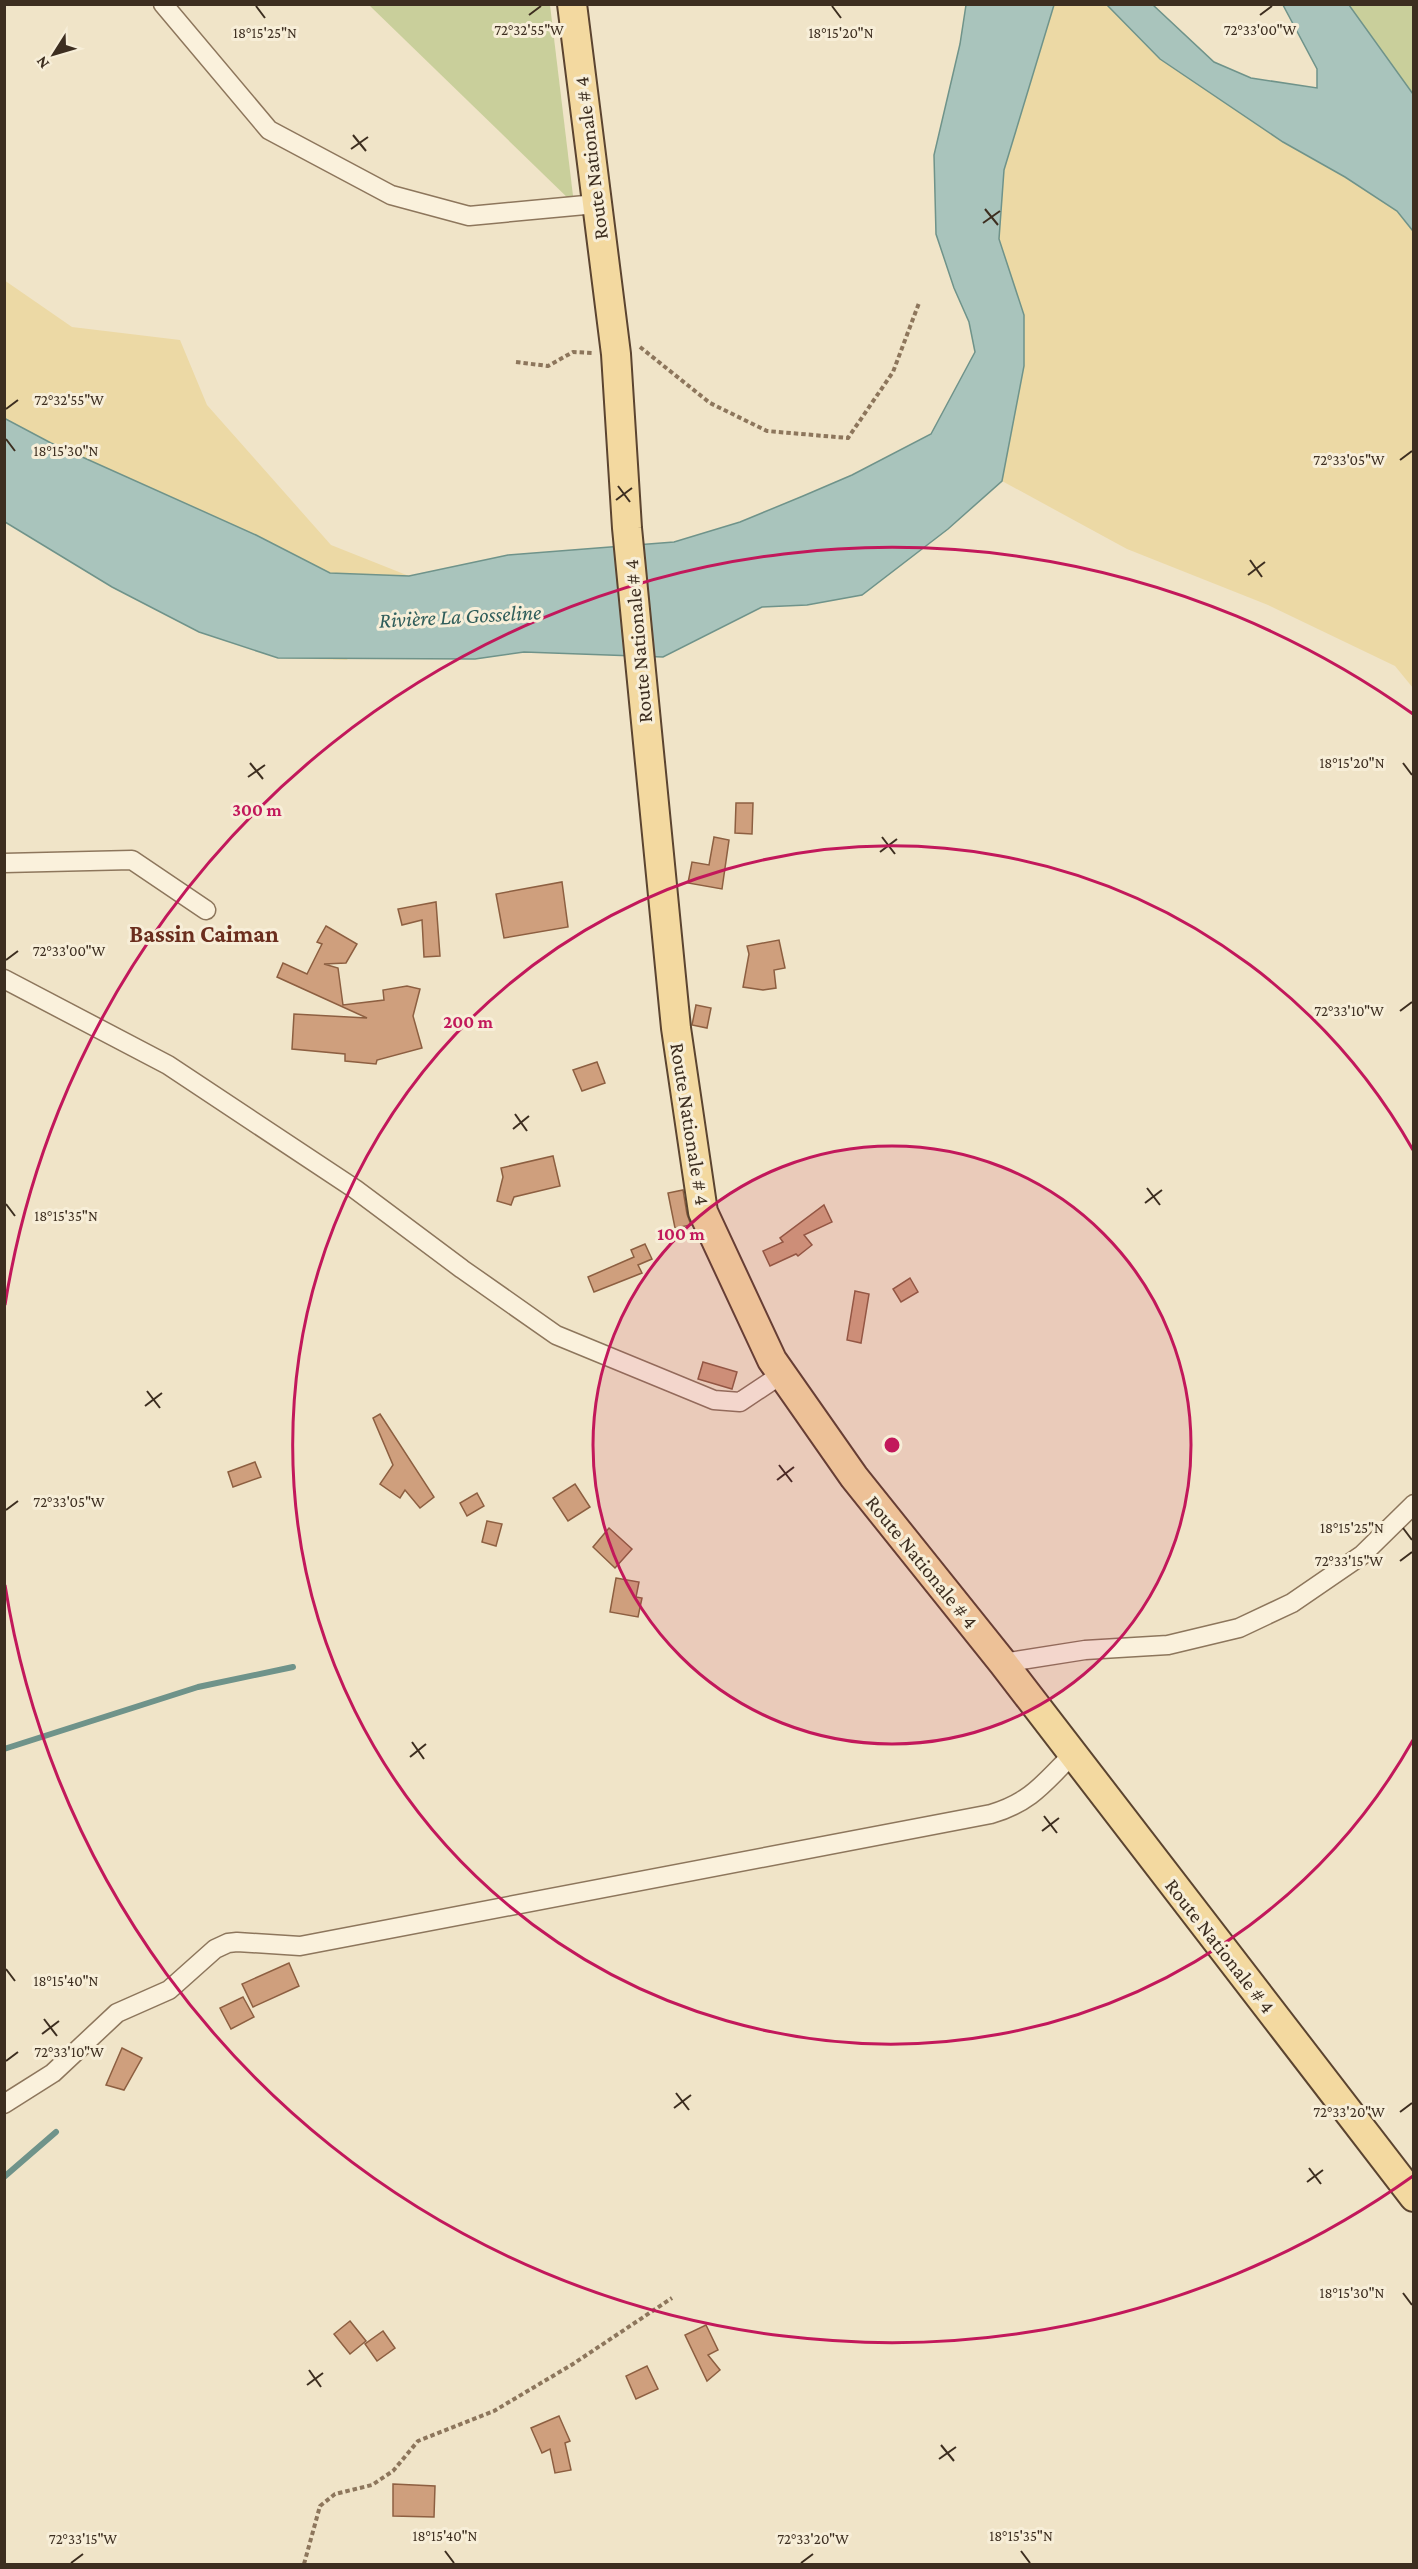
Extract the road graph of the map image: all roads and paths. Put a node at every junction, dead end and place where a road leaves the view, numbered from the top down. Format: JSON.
{"nodes":[{"id":1,"x":163,"y":4,"type":"edge"},
{"id":2,"x":572,"y":4,"type":"edge"},
{"id":3,"x":596,"y":204,"type":"junction"},
{"id":4,"x":919,"y":303,"type":"dead end"},
{"id":5,"x":611,"y":325,"type":"junction"},
{"id":6,"x":616,"y":354,"type":"junction"},
{"id":7,"x":516,"y":362,"type":"dead end"},
{"id":8,"x":4,"y":863,"type":"edge"},
{"id":9,"x":206,"y":910,"type":"dead end"},
{"id":10,"x":4,"y":979,"type":"edge"},
{"id":11,"x":782,"y":1374,"type":"junction"},
{"id":12,"x":1413,"y":1504,"type":"edge"},
{"id":13,"x":1003,"y":1663,"type":"junction"},
{"id":14,"x":1072,"y":1755,"type":"junction"},
{"id":15,"x":4,"y":2104,"type":"edge"},
{"id":16,"x":1413,"y":2197,"type":"edge"},
{"id":17,"x":672,"y":2298,"type":"dead end"},
{"id":18,"x":304,"y":2565,"type":"edge"}],
"edges":[{"from":1,"to":3,"type":"street"},
{"from":2,"to":3,"type":"main road","name":"Route Nationale # 4"},
{"from":3,"to":5,"type":"main road","name":"Route Nationale # 4"},
{"from":4,"to":5,"type":"path"},
{"from":5,"to":6,"type":"main road","name":"Route Nationale # 4"},
{"from":6,"to":7,"type":"path"},
{"from":6,"to":11,"type":"main road","name":"Route Nationale # 4"},
{"from":8,"to":9,"type":"street"},
{"from":10,"to":11,"type":"street"},
{"from":11,"to":13,"type":"main road","name":"Route Nationale # 4"},
{"from":12,"to":13,"type":"street"},
{"from":13,"to":14,"type":"main road","name":"Route Nationale # 4"},
{"from":14,"to":15,"type":"street"},
{"from":14,"to":16,"type":"main road","name":"Route Nationale # 4"},
{"from":17,"to":18,"type":"path"}]}
